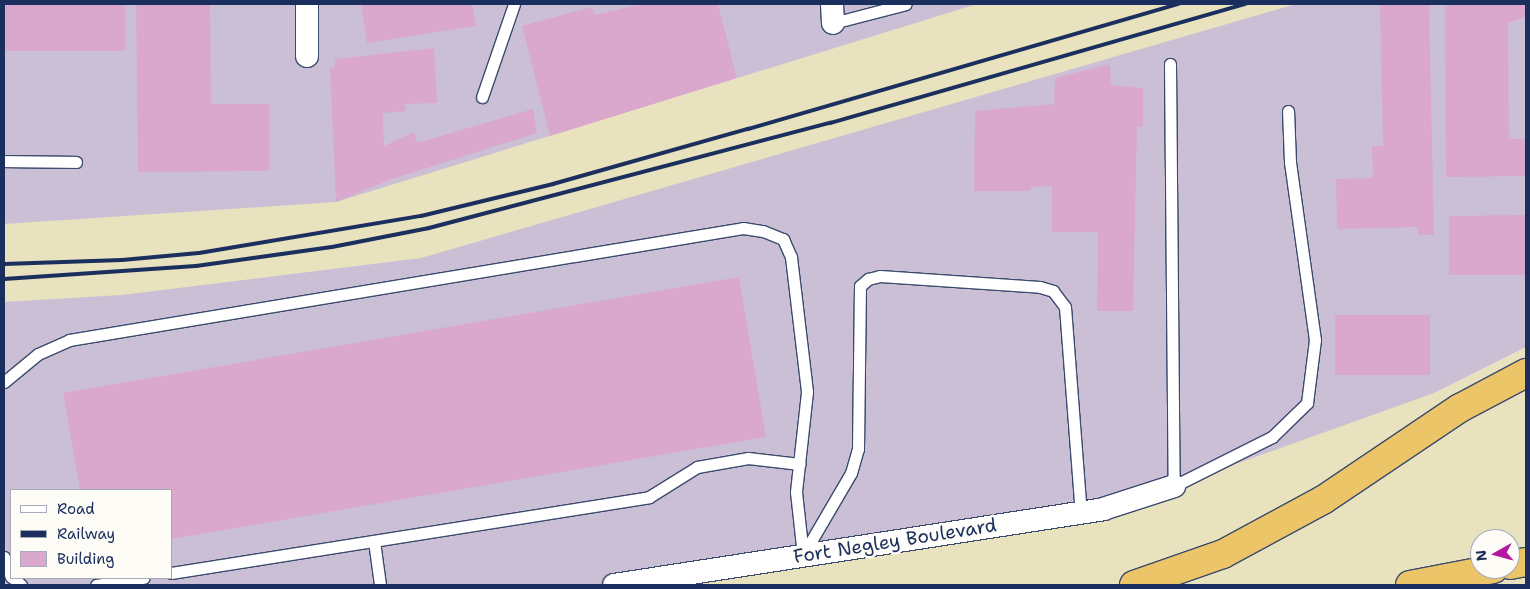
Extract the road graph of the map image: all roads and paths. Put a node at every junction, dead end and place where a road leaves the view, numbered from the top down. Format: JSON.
{"nodes":[{"id":1,"x":307,"y":4,"type":"edge"},
{"id":2,"x":514,"y":4,"type":"edge"},
{"id":3,"x":906,"y":4,"type":"edge"},
{"id":4,"x":833,"y":14,"type":"edge"},
{"id":5,"x":307,"y":56,"type":"dead end"},
{"id":6,"x":1170,"y":64,"type":"dead end"},
{"id":7,"x":482,"y":97,"type":"dead end"},
{"id":8,"x":1288,"y":111,"type":"dead end"},
{"id":9,"x":4,"y":161,"type":"edge"},
{"id":10,"x":76,"y":162,"type":"dead end"},
{"id":11,"x":1526,"y":373,"type":"edge"},
{"id":12,"x":4,"y":382,"type":"edge"},
{"id":13,"x":800,"y":464,"type":"junction"},
{"id":14,"x":1174,"y":486,"type":"junction"},
{"id":15,"x":1081,"y":513,"type":"junction"},
{"id":16,"x":374,"y":542,"type":"junction"},
{"id":17,"x":803,"y":555,"type":"junction"},
{"id":18,"x":4,"y":557,"type":"edge"},
{"id":19,"x":10,"y":572,"type":"edge"},
{"id":20,"x":172,"y":573,"type":"edge"},
{"id":21,"x":1470,"y":573,"type":"edge"},
{"id":22,"x":136,"y":579,"type":"edge"},
{"id":23,"x":96,"y":585,"type":"edge"},
{"id":24,"x":380,"y":585,"type":"edge"},
{"id":25,"x":614,"y":585,"type":"edge"},
{"id":26,"x":1134,"y":585,"type":"edge"},
{"id":27,"x":1410,"y":585,"type":"edge"}],
"edges":[{"from":1,"to":5,"type":"street"},
{"from":2,"to":7,"type":"lane"},
{"from":3,"to":4,"type":"lane"},
{"from":6,"to":14,"type":"lane"},
{"from":8,"to":14,"type":"lane"},
{"from":9,"to":10,"type":"lane"},
{"from":11,"to":26,"type":"highway"},
{"from":12,"to":13,"type":"lane"},
{"from":13,"to":16,"type":"lane"},
{"from":13,"to":17,"type":"lane"},
{"from":14,"to":15,"type":"street","name":"Fort Negley Boulevard"},
{"from":15,"to":17,"type":"street","name":"Fort Negley Boulevard"},
{"from":15,"to":17,"type":"lane"},
{"from":16,"to":20,"type":"lane"},
{"from":16,"to":24,"type":"lane"},
{"from":17,"to":25,"type":"street","name":"Fort Negley Boulevard"},
{"from":18,"to":19,"type":"lane"},
{"from":21,"to":27,"type":"highway"},
{"from":22,"to":23,"type":"lane"}]}
